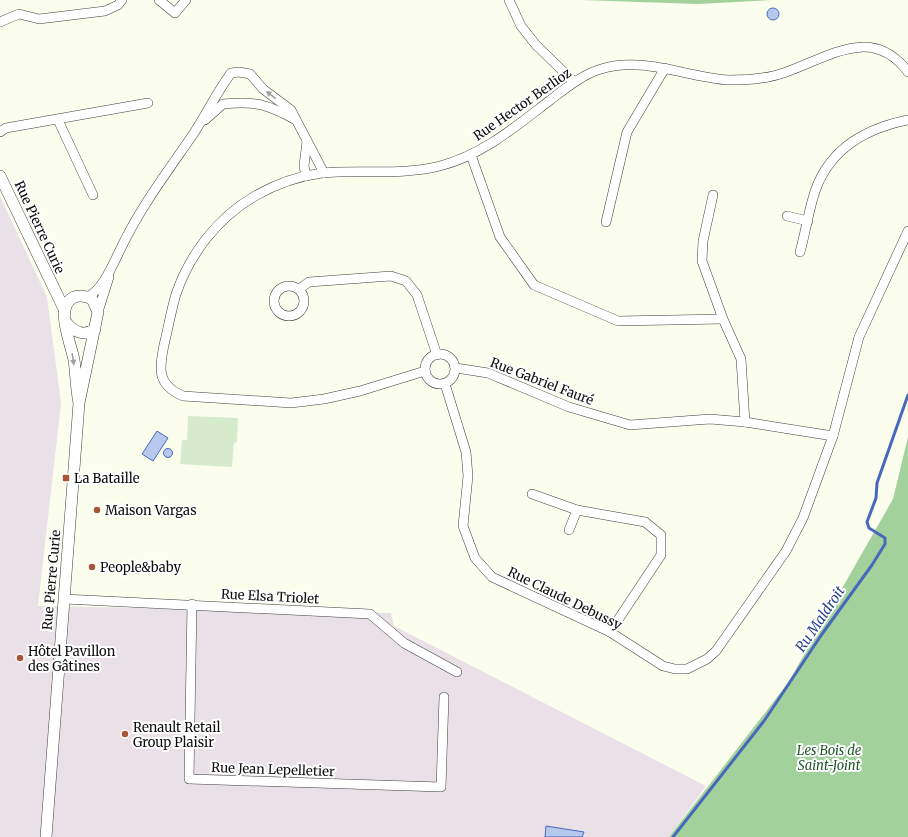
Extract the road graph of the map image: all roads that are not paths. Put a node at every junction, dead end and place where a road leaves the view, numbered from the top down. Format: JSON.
{"nodes":[{"id":1,"x":122,"y":0,"type":"edge"},
{"id":2,"x":159,"y":0,"type":"edge"},
{"id":3,"x":186,"y":0,"type":"edge"},
{"id":4,"x":509,"y":0,"type":"edge"},
{"id":5,"x":0,"y":22,"type":"edge"},
{"id":6,"x":665,"y":68,"type":"junction"},
{"id":7,"x":908,"y":72,"type":"edge"},
{"id":8,"x":574,"y":82,"type":"junction"},
{"id":9,"x":148,"y":103,"type":"dead end"},
{"id":10,"x":58,"y":120,"type":"junction"},
{"id":11,"x":908,"y":120,"type":"edge"},
{"id":12,"x":298,"y":122,"type":"junction"},
{"id":13,"x":197,"y":128,"type":"junction"},
{"id":14,"x":0,"y":132,"type":"edge"},
{"id":15,"x":307,"y":141,"type":"junction"},
{"id":16,"x":471,"y":155,"type":"junction"},
{"id":17,"x":324,"y":173,"type":"junction"},
{"id":18,"x":0,"y":176,"type":"edge"},
{"id":19,"x":306,"y":176,"type":"junction"},
{"id":20,"x":93,"y":195,"type":"dead end"},
{"id":21,"x":713,"y":195,"type":"dead end"},
{"id":22,"x":787,"y":216,"type":"dead end"},
{"id":23,"x":808,"y":221,"type":"junction"},
{"id":24,"x":606,"y":222,"type":"dead end"},
{"id":25,"x":908,"y":231,"type":"edge"},
{"id":26,"x":800,"y":252,"type":"dead end"},
{"id":27,"x":113,"y":264,"type":"junction"},
{"id":28,"x":299,"y":289,"type":"dead end"},
{"id":29,"x":54,"y":291,"type":"junction"},
{"id":30,"x":87,"y":297,"type":"junction"},
{"id":31,"x":72,"y":298,"type":"junction"},
{"id":32,"x":64,"y":309,"type":"junction"},
{"id":33,"x":98,"y":312,"type":"junction"},
{"id":34,"x":723,"y":319,"type":"junction"},
{"id":35,"x":65,"y":321,"type":"junction"},
{"id":36,"x":95,"y":329,"type":"junction"},
{"id":37,"x":436,"y":355,"type":"junction"},
{"id":38,"x":456,"y":368,"type":"junction"},
{"id":39,"x":425,"y":371,"type":"junction"},
{"id":40,"x":445,"y":384,"type":"junction"},
{"id":41,"x":79,"y":403,"type":"junction"},
{"id":42,"x":745,"y":422,"type":"junction"},
{"id":43,"x":833,"y":436,"type":"junction"},
{"id":44,"x":532,"y":494,"type":"dead end"},
{"id":45,"x":577,"y":510,"type":"junction"},
{"id":46,"x":569,"y":530,"type":"dead end"},
{"id":47,"x":64,"y":599,"type":"junction"},
{"id":48,"x":192,"y":604,"type":"junction"},
{"id":49,"x":610,"y":632,"type":"junction"},
{"id":50,"x":457,"y":672,"type":"dead end"},
{"id":51,"x":444,"y":698,"type":"dead end"},
{"id":52,"x":45,"y":835,"type":"edge"}],
"edges":[{"from":1,"to":5,"type":"street"},
{"from":2,"to":3,"type":"street"},
{"from":4,"to":8,"type":"street"},
{"from":6,"to":7,"type":"street","name":"Rue Hector Berlioz"},
{"from":6,"to":8,"type":"street","name":"Rue Hector Berlioz"},
{"from":6,"to":24,"type":"street"},
{"from":8,"to":16,"type":"street","name":"Rue Hector Berlioz"},
{"from":9,"to":10,"type":"street"},
{"from":10,"to":14,"type":"street"},
{"from":10,"to":20,"type":"street"},
{"from":11,"to":23,"type":"street"},
{"from":12,"to":13,"type":"street"},
{"from":12,"to":13,"type":"street","one_way":true},
{"from":12,"to":15,"type":"street"},
{"from":13,"to":27,"type":"street"},
{"from":15,"to":17,"type":"street"},
{"from":15,"to":19,"type":"street"},
{"from":16,"to":17,"type":"street","name":"Rue Hector Berlioz"},
{"from":16,"to":34,"type":"street"},
{"from":17,"to":19,"type":"street","name":"Rue Hector Berlioz"},
{"from":18,"to":29,"type":"street","name":"Rue Pierre Curie"},
{"from":19,"to":39,"type":"street","name":"Rue Hector Berlioz"},
{"from":21,"to":34,"type":"street"},
{"from":22,"to":23,"type":"street"},
{"from":23,"to":26,"type":"street"},
{"from":25,"to":43,"type":"street","name":"Rue Claude Debussy"},
{"from":27,"to":30,"type":"street"},
{"from":27,"to":33,"type":"street"},
{"from":28,"to":37,"type":"street"},
{"from":29,"to":31,"type":"street","name":"Rue Pierre Curie"},
{"from":29,"to":32,"type":"street","name":"Rue Pierre Curie"},
{"from":30,"to":31,"type":"street","name":"Rue Pierre Curie"},
{"from":30,"to":33,"type":"street"},
{"from":31,"to":32,"type":"street"},
{"from":32,"to":35,"type":"street","name":"Rue Pierre Curie"},
{"from":33,"to":36,"type":"street","name":"Rue Pierre Curie"},
{"from":34,"to":42,"type":"street"},
{"from":35,"to":36,"type":"street"},
{"from":35,"to":41,"type":"street","name":"Rue Pierre Curie","one_way":true},
{"from":36,"to":41,"type":"street","name":"Rue Pierre Curie"},
{"from":37,"to":38,"type":"street"},
{"from":37,"to":39,"type":"street"},
{"from":38,"to":40,"type":"street"},
{"from":38,"to":42,"type":"street","name":"Rue Gabriel Fauré"},
{"from":39,"to":40,"type":"street"},
{"from":40,"to":49,"type":"street","name":"Rue Claude Debussy"},
{"from":41,"to":47,"type":"street","name":"Rue Pierre Curie"},
{"from":42,"to":43,"type":"street","name":"Rue Gabriel Fauré"},
{"from":43,"to":49,"type":"street","name":"Rue Claude Debussy"},
{"from":44,"to":45,"type":"street"},
{"from":45,"to":46,"type":"street"},
{"from":45,"to":49,"type":"street"},
{"from":47,"to":48,"type":"street","name":"Rue Elsa Triolet"},
{"from":47,"to":52,"type":"street","name":"Rue Pierre Curie"},
{"from":48,"to":50,"type":"street","name":"Rue Elsa Triolet"},
{"from":48,"to":51,"type":"street","name":"Rue Jean Lepelletier"}]}
